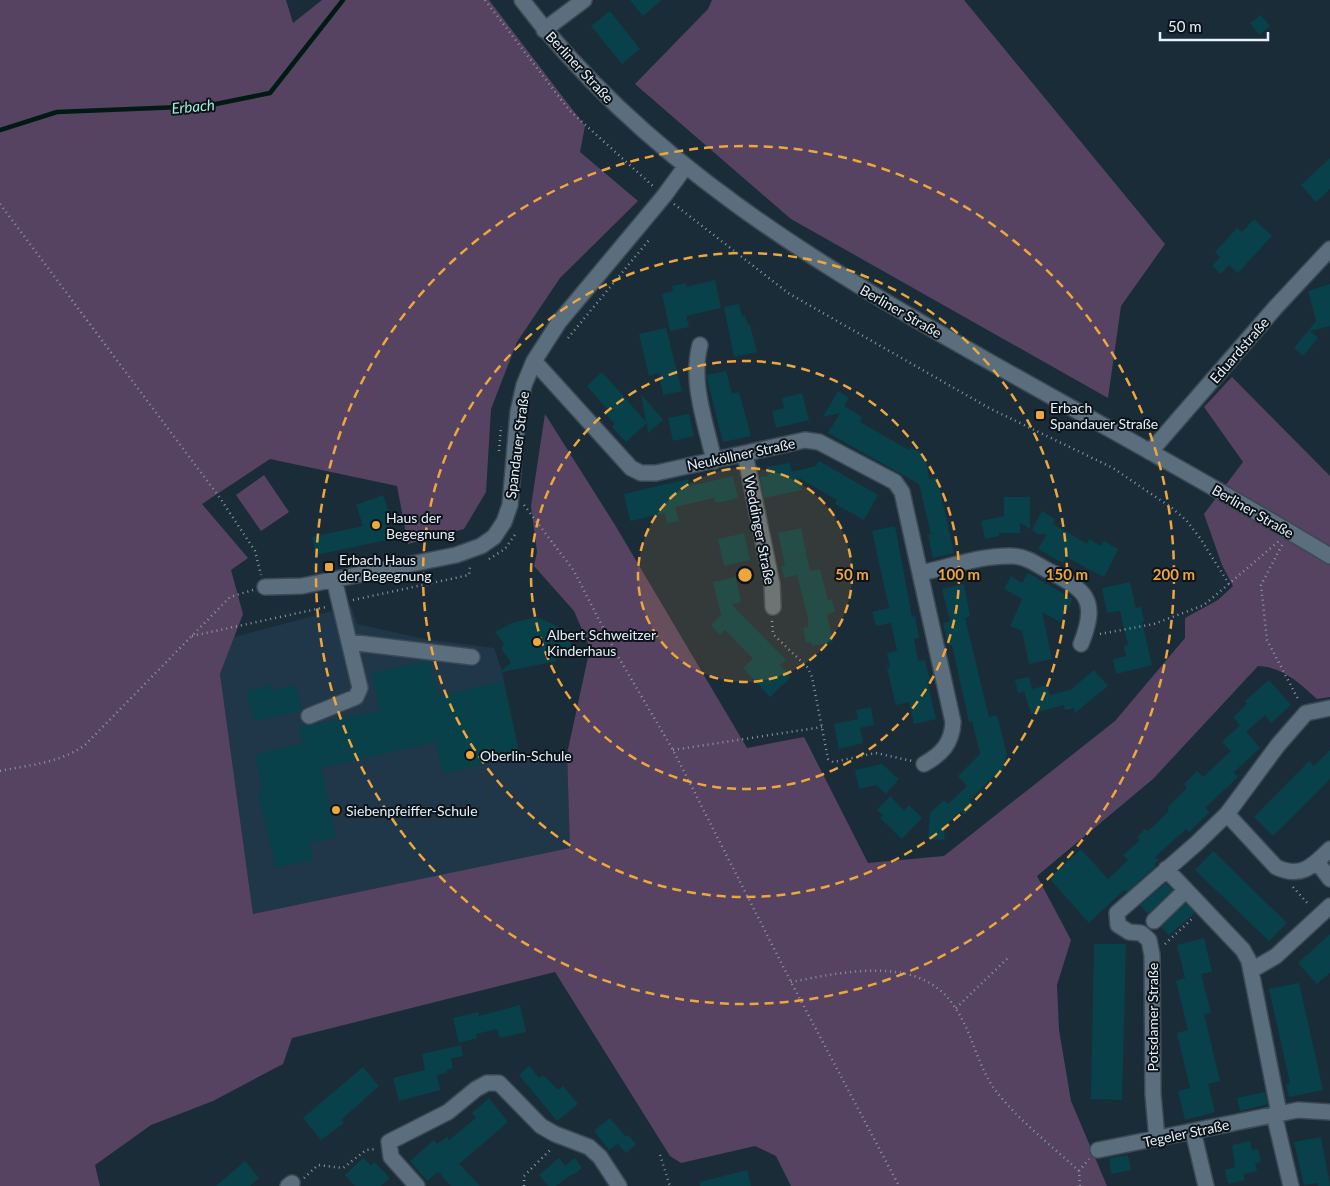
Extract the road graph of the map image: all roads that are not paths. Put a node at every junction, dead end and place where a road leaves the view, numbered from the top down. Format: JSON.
{"nodes":[{"id":1,"x":522,"y":0,"type":"edge"},
{"id":2,"x":584,"y":0,"type":"edge"},
{"id":3,"x":544,"y":30,"type":"junction"},
{"id":4,"x":686,"y":166,"type":"junction"},
{"id":5,"x":1330,"y":249,"type":"edge"},
{"id":6,"x":700,"y":345,"type":"dead end"},
{"id":7,"x":534,"y":361,"type":"junction"},
{"id":8,"x":1150,"y":452,"type":"junction"},
{"id":9,"x":745,"y":454,"type":"junction"},
{"id":10,"x":714,"y":461,"type":"junction"},
{"id":11,"x":1330,"y":556,"type":"edge"},
{"id":12,"x":921,"y":573,"type":"junction"},
{"id":13,"x":334,"y":579,"type":"junction"},
{"id":14,"x":265,"y":588,"type":"road end"},
{"id":15,"x":773,"y":607,"type":"road end"},
{"id":16,"x":1082,"y":640,"type":"road end"},
{"id":17,"x":349,"y":642,"type":"junction"},
{"id":18,"x":472,"y":657,"type":"dead end"},
{"id":19,"x":1330,"y":708,"type":"edge"},
{"id":20,"x":309,"y":716,"type":"dead end"},
{"id":21,"x":924,"y":764,"type":"road end"},
{"id":22,"x":1227,"y":814,"type":"junction"},
{"id":23,"x":1330,"y":849,"type":"edge"},
{"id":24,"x":1317,"y":862,"type":"junction"},
{"id":25,"x":1166,"y":869,"type":"junction"},
{"id":26,"x":1330,"y":880,"type":"edge"},
{"id":27,"x":1186,"y":890,"type":"junction"},
{"id":28,"x":1325,"y":911,"type":"edge"},
{"id":29,"x":1154,"y":921,"type":"dead end"},
{"id":30,"x":1252,"y":970,"type":"junction"},
{"id":31,"x":1330,"y":1112,"type":"edge"},
{"id":32,"x":1276,"y":1114,"type":"junction"},
{"id":33,"x":1193,"y":1131,"type":"junction"},
{"id":34,"x":1157,"y":1139,"type":"junction"},
{"id":35,"x":1098,"y":1150,"type":"road end"},
{"id":36,"x":417,"y":1186,"type":"edge"},
{"id":37,"x":618,"y":1186,"type":"edge"},
{"id":38,"x":1206,"y":1186,"type":"edge"},
{"id":39,"x":1291,"y":1186,"type":"edge"}],
"edges":[{"from":1,"to":3,"type":"street","name":"Berliner Straße"},
{"from":2,"to":3,"type":"street"},
{"from":3,"to":4,"type":"street","name":"Berliner Straße"},
{"from":4,"to":7,"type":"street","name":"Spandauer Straße"},
{"from":4,"to":8,"type":"street","name":"Berliner Straße"},
{"from":5,"to":8,"type":"street","name":"Eduardstraße"},
{"from":6,"to":10,"type":"street"},
{"from":7,"to":10,"type":"street","name":"Neuköllner Straße"},
{"from":7,"to":13,"type":"street","name":"Spandauer Straße"},
{"from":8,"to":11,"type":"street","name":"Berliner Straße"},
{"from":9,"to":10,"type":"street","name":"Neuköllner Straße"},
{"from":9,"to":12,"type":"street","name":"Neuköllner Straße"},
{"from":9,"to":15,"type":"street","name":"Weddinger Straße"},
{"from":12,"to":16,"type":"street"},
{"from":12,"to":21,"type":"street","name":"Neuköllner Straße"},
{"from":13,"to":14,"type":"street","name":"Spandauer Straße"},
{"from":13,"to":17,"type":"street"},
{"from":17,"to":18,"type":"street"},
{"from":17,"to":20,"type":"street"},
{"from":19,"to":22,"type":"street"},
{"from":22,"to":24,"type":"street"},
{"from":22,"to":25,"type":"street"},
{"from":23,"to":24,"type":"street"},
{"from":24,"to":26,"type":"street"},
{"from":25,"to":27,"type":"street"},
{"from":25,"to":34,"type":"street","name":"Potsdamer Straße"},
{"from":27,"to":29,"type":"street"},
{"from":27,"to":30,"type":"street"},
{"from":28,"to":30,"type":"street"},
{"from":30,"to":32,"type":"street"},
{"from":31,"to":32,"type":"street","name":"Tegeler Straße"},
{"from":32,"to":33,"type":"street","name":"Tegeler Straße"},
{"from":32,"to":39,"type":"street"},
{"from":33,"to":34,"type":"street","name":"Tegeler Straße"},
{"from":33,"to":38,"type":"street"},
{"from":34,"to":35,"type":"street","name":"Tegeler Straße"},
{"from":36,"to":37,"type":"street"}]}
